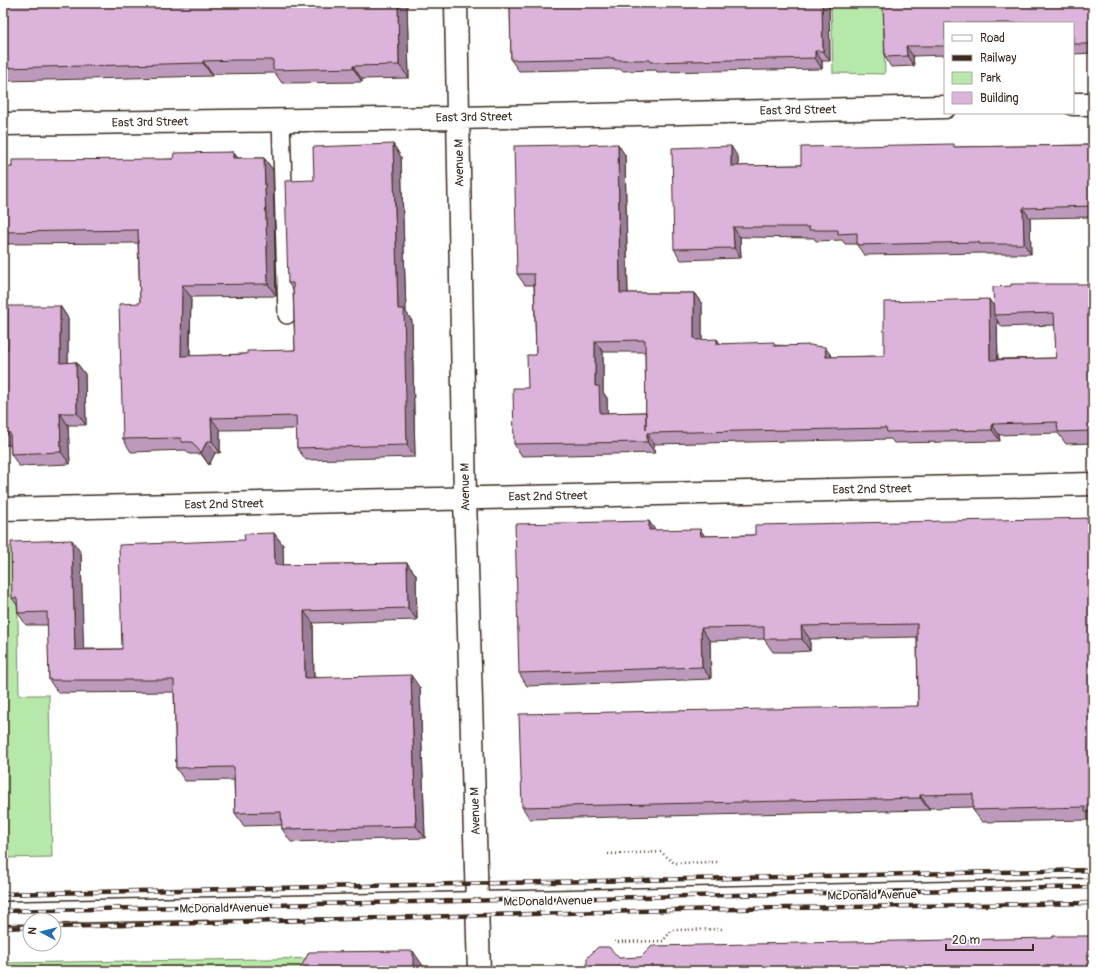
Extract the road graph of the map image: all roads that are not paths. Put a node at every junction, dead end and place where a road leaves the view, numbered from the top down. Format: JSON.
{"nodes":[{"id":1,"x":456,"y":3,"type":"edge"},
{"id":2,"x":1074,"y":104,"type":"edge"},
{"id":3,"x":1093,"y":104,"type":"edge"},
{"id":4,"x":944,"y":107,"type":"edge"},
{"id":5,"x":458,"y":118,"type":"junction"},
{"id":6,"x":281,"y":120,"type":"junction"},
{"id":7,"x":3,"y":124,"type":"edge"},
{"id":8,"x":287,"y":315,"type":"dead end"},
{"id":9,"x":1093,"y":484,"type":"edge"},
{"id":10,"x":465,"y":498,"type":"junction"},
{"id":11,"x":3,"y":509,"type":"edge"},
{"id":12,"x":1093,"y":890,"type":"edge"},
{"id":13,"x":478,"y":902,"type":"junction"},
{"id":14,"x":3,"y":913,"type":"edge"},
{"id":15,"x":479,"y":971,"type":"edge"}],
"edges":[{"from":1,"to":5,"type":"street","name":"Avenue M"},
{"from":2,"to":3,"type":"street"},
{"from":4,"to":5,"type":"street","name":"East 3rd Street"},
{"from":5,"to":6,"type":"street","name":"East 3rd Street"},
{"from":5,"to":10,"type":"street","name":"Avenue M"},
{"from":6,"to":7,"type":"street","name":"East 3rd Street"},
{"from":6,"to":8,"type":"lane"},
{"from":9,"to":10,"type":"street","name":"East 2nd Street"},
{"from":10,"to":11,"type":"street","name":"East 2nd Street"},
{"from":10,"to":13,"type":"street","name":"Avenue M"},
{"from":12,"to":13,"type":"street","name":"McDonald Avenue"},
{"from":13,"to":14,"type":"street","name":"McDonald Avenue"},
{"from":13,"to":15,"type":"street","name":"Avenue M"}]}
